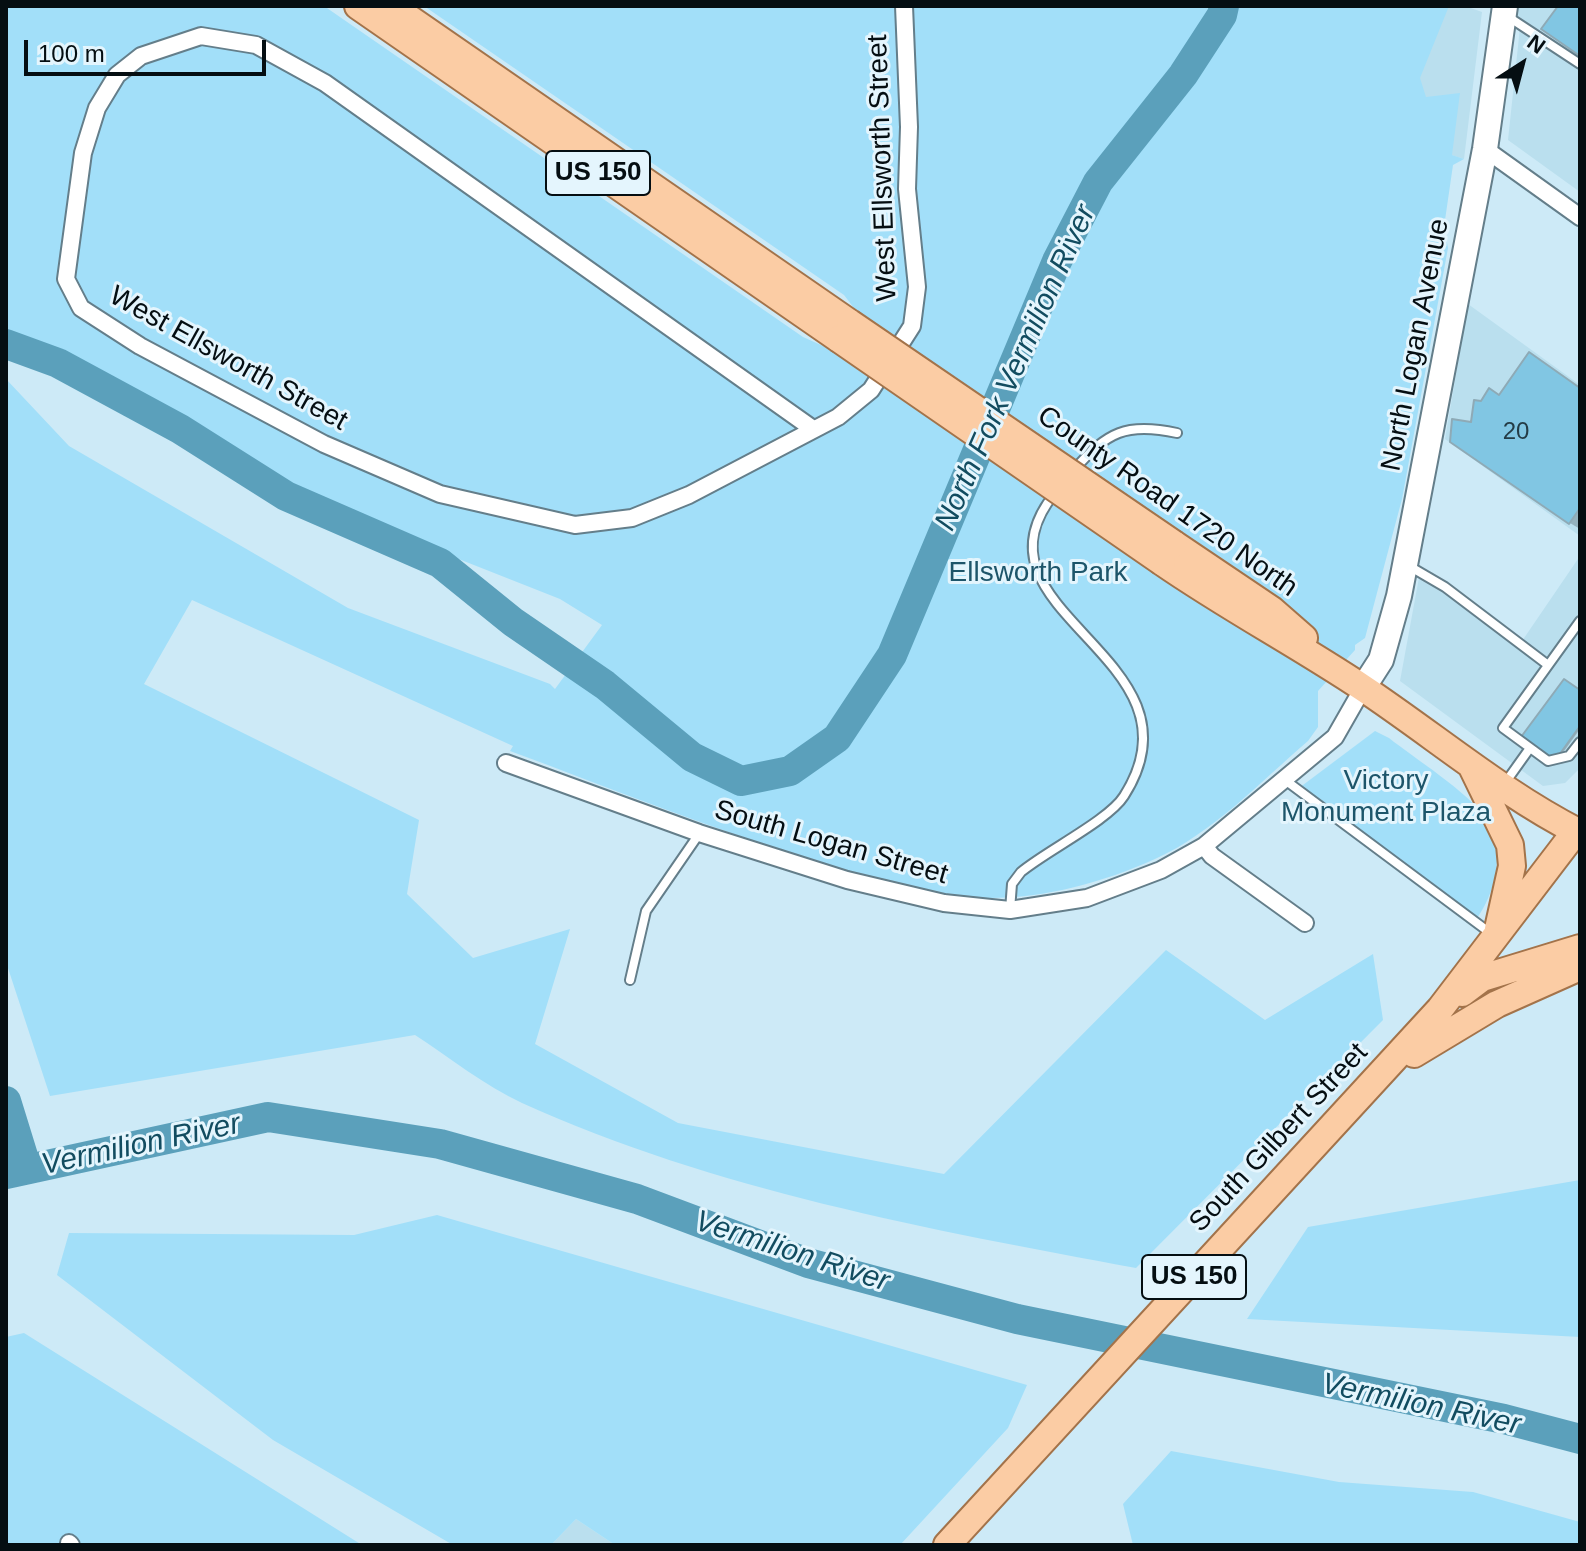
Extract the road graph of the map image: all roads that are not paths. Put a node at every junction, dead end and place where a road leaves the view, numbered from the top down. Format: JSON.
{"nodes":[{"id":1,"x":358,"y":6,"type":"edge"},
{"id":2,"x":391,"y":6,"type":"edge"},
{"id":3,"x":904,"y":6,"type":"edge"},
{"id":4,"x":1504,"y":10,"type":"edge"},
{"id":5,"x":1580,"y":64,"type":"edge"},
{"id":6,"x":1485,"y":149,"type":"junction"},
{"id":7,"x":1580,"y":217,"type":"edge"},
{"id":8,"x":844,"y":331,"type":"junction"},
{"id":9,"x":813,"y":429,"type":"junction"},
{"id":10,"x":1177,"y":433,"type":"dead end"},
{"id":11,"x":1405,"y":563,"type":"junction"},
{"id":12,"x":1580,"y":621,"type":"edge"},
{"id":13,"x":1548,"y":665,"type":"junction"},
{"id":14,"x":1363,"y":688,"type":"junction"},
{"id":15,"x":1580,"y":742,"type":"edge"},
{"id":16,"x":1530,"y":748,"type":"junction"},
{"id":17,"x":506,"y":763,"type":"dead end"},
{"id":18,"x":1470,"y":764,"type":"junction"},
{"id":19,"x":1285,"y":780,"type":"junction"},
{"id":20,"x":1504,"y":785,"type":"junction"},
{"id":21,"x":1579,"y":832,"type":"edge"},
{"id":22,"x":699,"y":833,"type":"junction"},
{"id":23,"x":1204,"y":846,"type":"junction"},
{"id":24,"x":1010,"y":910,"type":"junction"},
{"id":25,"x":1305,"y":923,"type":"dead end"},
{"id":26,"x":1496,"y":938,"type":"junction"},
{"id":27,"x":1580,"y":948,"type":"edge"},
{"id":28,"x":1580,"y":967,"type":"edge"},
{"id":29,"x":630,"y":980,"type":"dead end"},
{"id":30,"x":1449,"y":1017,"type":"junction"},
{"id":31,"x":947,"y":1545,"type":"edge"}],
"edges":[{"from":1,"to":8,"type":"main road","number":"US 150"},
{"from":2,"to":8,"type":"main road","number":"US 150"},
{"from":3,"to":9,"type":"street","name":"West Ellsworth Street"},
{"from":4,"to":5,"type":"lane"},
{"from":4,"to":6,"type":"street","name":"North Logan Avenue"},
{"from":6,"to":7,"type":"street"},
{"from":6,"to":11,"type":"street","name":"North Logan Avenue"},
{"from":8,"to":14,"type":"main road","name":"County Road 1720 North","number":"US 150","bridge":true},
{"from":9,"to":9,"type":"street","name":"West Ellsworth Street"},
{"from":10,"to":24,"type":"lane"},
{"from":11,"to":13,"type":"lane"},
{"from":11,"to":14,"type":"street","name":"North Logan Avenue"},
{"from":12,"to":13,"type":"lane"},
{"from":13,"to":16,"type":"lane"},
{"from":14,"to":18,"type":"main road","name":"County Road 1720 North","number":"US 150"},
{"from":14,"to":19,"type":"street","name":"South Logan Street"},
{"from":15,"to":16,"type":"lane"},
{"from":16,"to":20,"type":"lane"},
{"from":17,"to":22,"type":"street","name":"South Logan Street"},
{"from":18,"to":20,"type":"main road","name":"County Road 1720 North","number":"US 150"},
{"from":18,"to":26,"type":"main road"},
{"from":19,"to":23,"type":"street","name":"South Logan Street"},
{"from":19,"to":26,"type":"lane"},
{"from":20,"to":21,"type":"main road","name":"County Road 1720 North","number":"US 150"},
{"from":21,"to":26,"type":"main road","name":"South Gilbert Street","number":"US 150"},
{"from":22,"to":24,"type":"street","name":"South Logan Street"},
{"from":22,"to":29,"type":"lane"},
{"from":23,"to":24,"type":"street","name":"South Logan Street"},
{"from":23,"to":25,"type":"street"},
{"from":26,"to":30,"type":"main road","name":"South Gilbert Street","number":"US 150"},
{"from":27,"to":30,"type":"main road"},
{"from":28,"to":30,"type":"main road"},
{"from":30,"to":31,"type":"main road","name":"South Gilbert Street","number":"US 150"}]}
